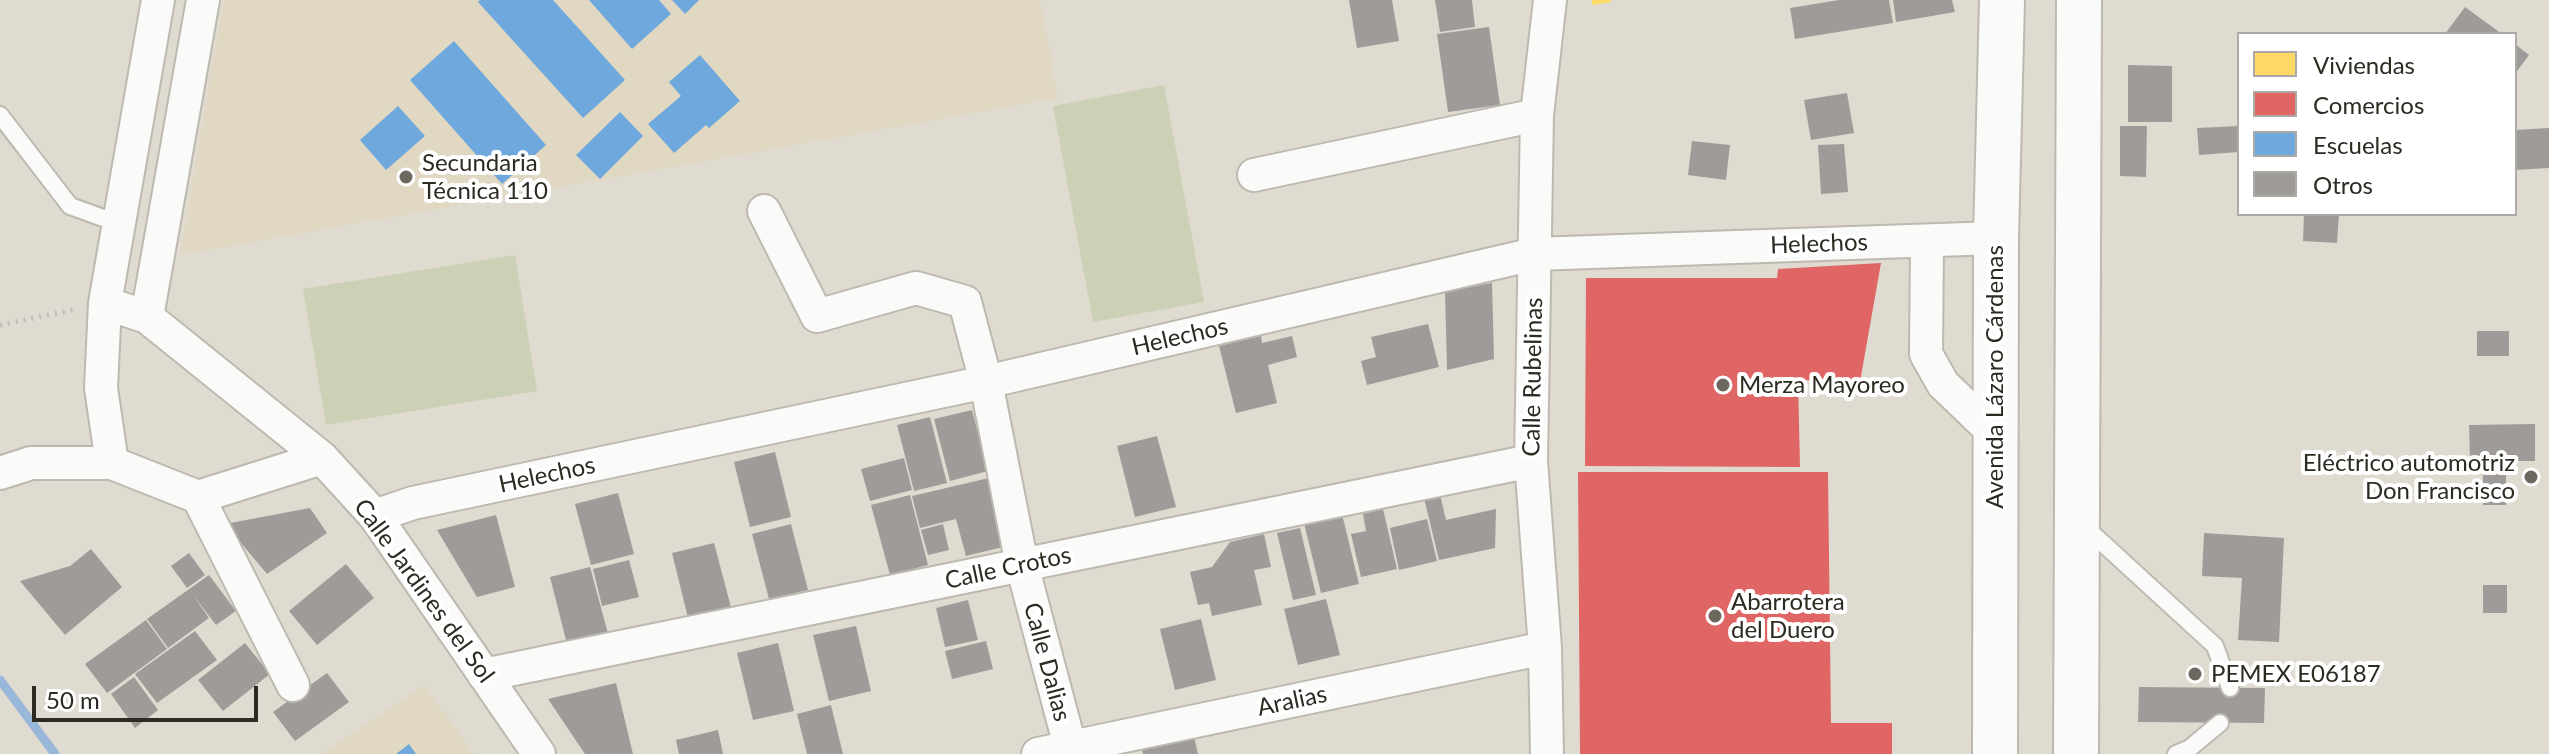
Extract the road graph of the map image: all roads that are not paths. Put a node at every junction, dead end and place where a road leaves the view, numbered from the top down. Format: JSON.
{"nodes":[{"id":1,"x":158,"y":0,"type":"edge"},
{"id":2,"x":203,"y":0,"type":"edge"},
{"id":3,"x":1550,"y":0,"type":"edge"},
{"id":4,"x":2002,"y":0,"type":"edge"},
{"id":5,"x":2079,"y":0,"type":"edge"},
{"id":6,"x":0,"y":115,"type":"edge"},
{"id":7,"x":1537,"y":115,"type":"junction"},
{"id":8,"x":1254,"y":175,"type":"dead end"},
{"id":9,"x":764,"y":211,"type":"dead end"},
{"id":10,"x":117,"y":223,"type":"junction"},
{"id":11,"x":1996,"y":238,"type":"junction"},
{"id":12,"x":1927,"y":241,"type":"junction"},
{"id":13,"x":1534,"y":254,"type":"junction"},
{"id":14,"x":105,"y":303,"type":"junction"},
{"id":15,"x":147,"y":317,"type":"junction"},
{"id":16,"x":986,"y":382,"type":"junction"},
{"id":17,"x":1994,"y":433,"type":"junction"},
{"id":18,"x":322,"y":458,"type":"junction"},
{"id":19,"x":1531,"y":461,"type":"junction"},
{"id":20,"x":112,"y":463,"type":"junction"},
{"id":21,"x":0,"y":473,"type":"edge"},
{"id":22,"x":198,"y":497,"type":"junction"},
{"id":23,"x":375,"y":516,"type":"junction"},
{"id":24,"x":2077,"y":520,"type":"junction"},
{"id":25,"x":1022,"y":565,"type":"junction"},
{"id":26,"x":1545,"y":648,"type":"junction"},
{"id":27,"x":484,"y":675,"type":"junction"},
{"id":28,"x":293,"y":685,"type":"dead end"},
{"id":29,"x":2230,"y":688,"type":"dead end"},
{"id":30,"x":2220,"y":723,"type":"dead end"},
{"id":31,"x":1071,"y":750,"type":"edge"},
{"id":32,"x":539,"y":754,"type":"edge"},
{"id":33,"x":1038,"y":754,"type":"edge"},
{"id":34,"x":1547,"y":754,"type":"edge"},
{"id":35,"x":1995,"y":754,"type":"edge"},
{"id":36,"x":2076,"y":754,"type":"edge"},
{"id":37,"x":2176,"y":754,"type":"edge"}],
"edges":[{"from":1,"to":10,"type":"street"},
{"from":2,"to":15,"type":"street"},
{"from":3,"to":7,"type":"street","name":"Calle Rubelinas"},
{"from":4,"to":11,"type":"main road","name":"Avenida Lázaro Cárdenas"},
{"from":5,"to":24,"type":"main road"},
{"from":6,"to":10,"type":"lane"},
{"from":7,"to":8,"type":"street"},
{"from":7,"to":13,"type":"street","name":"Calle Rubelinas"},
{"from":9,"to":16,"type":"street","name":"Calle Dalias"},
{"from":10,"to":14,"type":"street"},
{"from":11,"to":12,"type":"street","name":"Helechos"},
{"from":11,"to":17,"type":"main road","name":"Avenida Lázaro Cárdenas"},
{"from":12,"to":13,"type":"street","name":"Helechos"},
{"from":12,"to":17,"type":"street"},
{"from":13,"to":16,"type":"street","name":"Helechos"},
{"from":13,"to":19,"type":"street","name":"Calle Rubelinas"},
{"from":14,"to":15,"type":"street"},
{"from":14,"to":20,"type":"street"},
{"from":15,"to":18,"type":"street","name":"Calle Jardines del Sol"},
{"from":16,"to":23,"type":"street","name":"Helechos"},
{"from":16,"to":25,"type":"street","name":"Calle Dalias"},
{"from":17,"to":35,"type":"main road","name":"Avenida Lázaro Cárdenas"},
{"from":18,"to":22,"type":"street"},
{"from":18,"to":23,"type":"street","name":"Calle Jardines del Sol"},
{"from":19,"to":25,"type":"street","name":"Calle Crotos"},
{"from":19,"to":26,"type":"street","name":"Calle Rubelinas"},
{"from":20,"to":21,"type":"street"},
{"from":20,"to":22,"type":"street"},
{"from":22,"to":28,"type":"street"},
{"from":23,"to":27,"type":"street","name":"Calle Jardines del Sol"},
{"from":24,"to":29,"type":"lane"},
{"from":24,"to":36,"type":"main road"},
{"from":25,"to":27,"type":"street","name":"Calle Crotos"},
{"from":25,"to":31,"type":"street","name":"Calle Dalias"},
{"from":26,"to":31,"type":"street","name":"Aralias"},
{"from":26,"to":34,"type":"street","name":"Calle Rubelinas"},
{"from":27,"to":32,"type":"street","name":"Calle Jardines del Sol"},
{"from":30,"to":37,"type":"lane"},
{"from":31,"to":33,"type":"street","name":"Aralias"}]}
